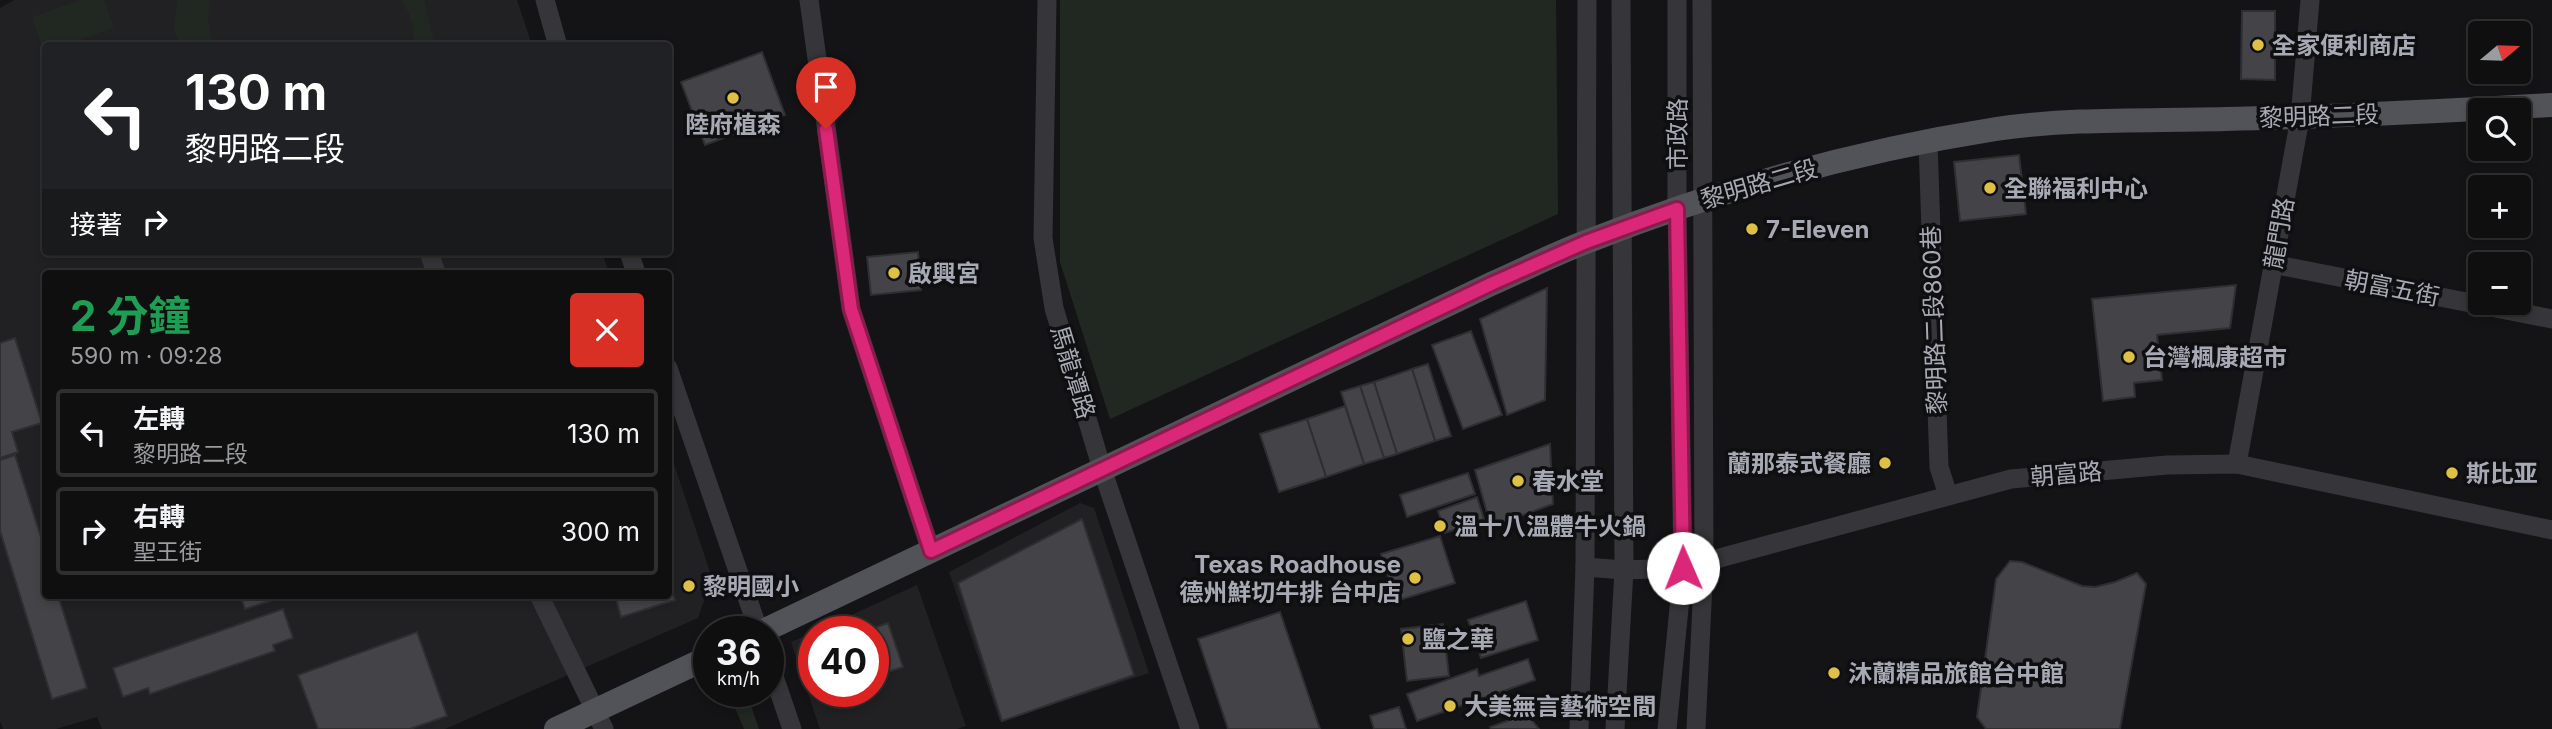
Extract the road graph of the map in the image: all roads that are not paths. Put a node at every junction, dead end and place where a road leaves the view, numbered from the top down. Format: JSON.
{"nodes":[{"id":1,"x":545,"y":0,"type":"edge"},
{"id":2,"x":809,"y":0,"type":"edge"},
{"id":3,"x":1047,"y":0,"type":"edge"},
{"id":4,"x":1587,"y":0,"type":"edge"},
{"id":5,"x":1620,"y":0,"type":"edge"},
{"id":6,"x":1677,"y":0,"type":"edge"},
{"id":7,"x":1702,"y":0,"type":"edge"},
{"id":8,"x":2310,"y":0,"type":"edge"},
{"id":9,"x":557,"y":42,"type":"edge"},
{"id":10,"x":2552,"y":105,"type":"edge"},
{"id":11,"x":2300,"y":118,"type":"junction"},
{"id":12,"x":1928,"y":142,"type":"junction"},
{"id":13,"x":1702,"y":200,"type":"junction"},
{"id":14,"x":1677,"y":209,"type":"junction"},
{"id":15,"x":1620,"y":230,"type":"junction"},
{"id":16,"x":1586,"y":242,"type":"junction"},
{"id":17,"x":2273,"y":264,"type":"junction"},
{"id":18,"x":2552,"y":319,"type":"edge"},
{"id":19,"x":672,"y":379,"type":"edge"},
{"id":20,"x":2237,"y":464,"type":"junction"},
{"id":21,"x":1102,"y":469,"type":"junction"},
{"id":22,"x":1948,"y":495,"type":"junction"},
{"id":23,"x":2552,"y":530,"type":"edge"},
{"id":24,"x":931,"y":551,"type":"junction"},
{"id":25,"x":1704,"y":562,"type":"junction"},
{"id":26,"x":1585,"y":567,"type":"junction"},
{"id":27,"x":1683,"y":568,"type":"junction"},
{"id":28,"x":1624,"y":570,"type":"junction"},
{"id":29,"x":542,"y":599,"type":"edge"},
{"id":30,"x":754,"y":616,"type":"edge"},
{"id":31,"x":784,"y":621,"type":"edge"},
{"id":32,"x":693,"y":666,"type":"edge"},
{"id":33,"x":784,"y":706,"type":"edge"},
{"id":34,"x":600,"y":719,"type":"edge"},
{"id":35,"x":555,"y":729,"type":"edge"},
{"id":36,"x":792,"y":729,"type":"edge"},
{"id":37,"x":1190,"y":729,"type":"edge"},
{"id":38,"x":1579,"y":729,"type":"edge"},
{"id":39,"x":1615,"y":729,"type":"edge"},
{"id":40,"x":1667,"y":729,"type":"edge"},
{"id":41,"x":1696,"y":729,"type":"edge"}],
"edges":[{"from":1,"to":9,"type":"street"},
{"from":2,"to":24,"type":"street"},
{"from":3,"to":21,"type":"street","name":"馬龍潭路"},
{"from":4,"to":16,"type":"street"},
{"from":5,"to":15,"type":"street"},
{"from":6,"to":14,"type":"street","name":"市政路"},
{"from":7,"to":13,"type":"street","name":"市政路"},
{"from":8,"to":11,"type":"street","name":"龍門路"},
{"from":10,"to":11,"type":"main road","name":"黎明路二段"},
{"from":11,"to":12,"type":"main road","name":"黎明路二段"},
{"from":11,"to":17,"type":"street","name":"龍門路"},
{"from":12,"to":13,"type":"main road","name":"黎明路二段"},
{"from":12,"to":22,"type":"street","name":"黎明路二段860巷"},
{"from":13,"to":14,"type":"main road","name":"黎明路二段"},
{"from":13,"to":25,"type":"street","name":"市政路"},
{"from":14,"to":15,"type":"main road","name":"黎明路二段"},
{"from":14,"to":27,"type":"street","name":"市政路"},
{"from":15,"to":16,"type":"main road","name":"黎明路二段"},
{"from":15,"to":28,"type":"street"},
{"from":16,"to":21,"type":"main road","name":"黎明路二段"},
{"from":16,"to":26,"type":"street"},
{"from":17,"to":18,"type":"street","name":"朝富五街"},
{"from":17,"to":20,"type":"street","name":"龍門路"},
{"from":19,"to":30,"type":"street"},
{"from":20,"to":22,"type":"street","name":"朝富路"},
{"from":20,"to":23,"type":"street","name":"朝富路"},
{"from":21,"to":24,"type":"main road","name":"黎明路二段"},
{"from":21,"to":37,"type":"street","name":"馬龍潭路"},
{"from":22,"to":25,"type":"street","name":"朝富路"},
{"from":24,"to":31,"type":"main road","name":"黎明路二段"},
{"from":25,"to":27,"type":"street","name":"朝富路"},
{"from":25,"to":41,"type":"street","name":"市政路"},
{"from":26,"to":28,"type":"street","name":"朝富路"},
{"from":26,"to":38,"type":"street"},
{"from":27,"to":28,"type":"street","name":"朝富路"},
{"from":27,"to":40,"type":"street","name":"市政路"},
{"from":28,"to":39,"type":"street"},
{"from":29,"to":34,"type":"street"},
{"from":32,"to":34,"type":"main road"},
{"from":33,"to":36,"type":"street"},
{"from":34,"to":35,"type":"main road"}]}
